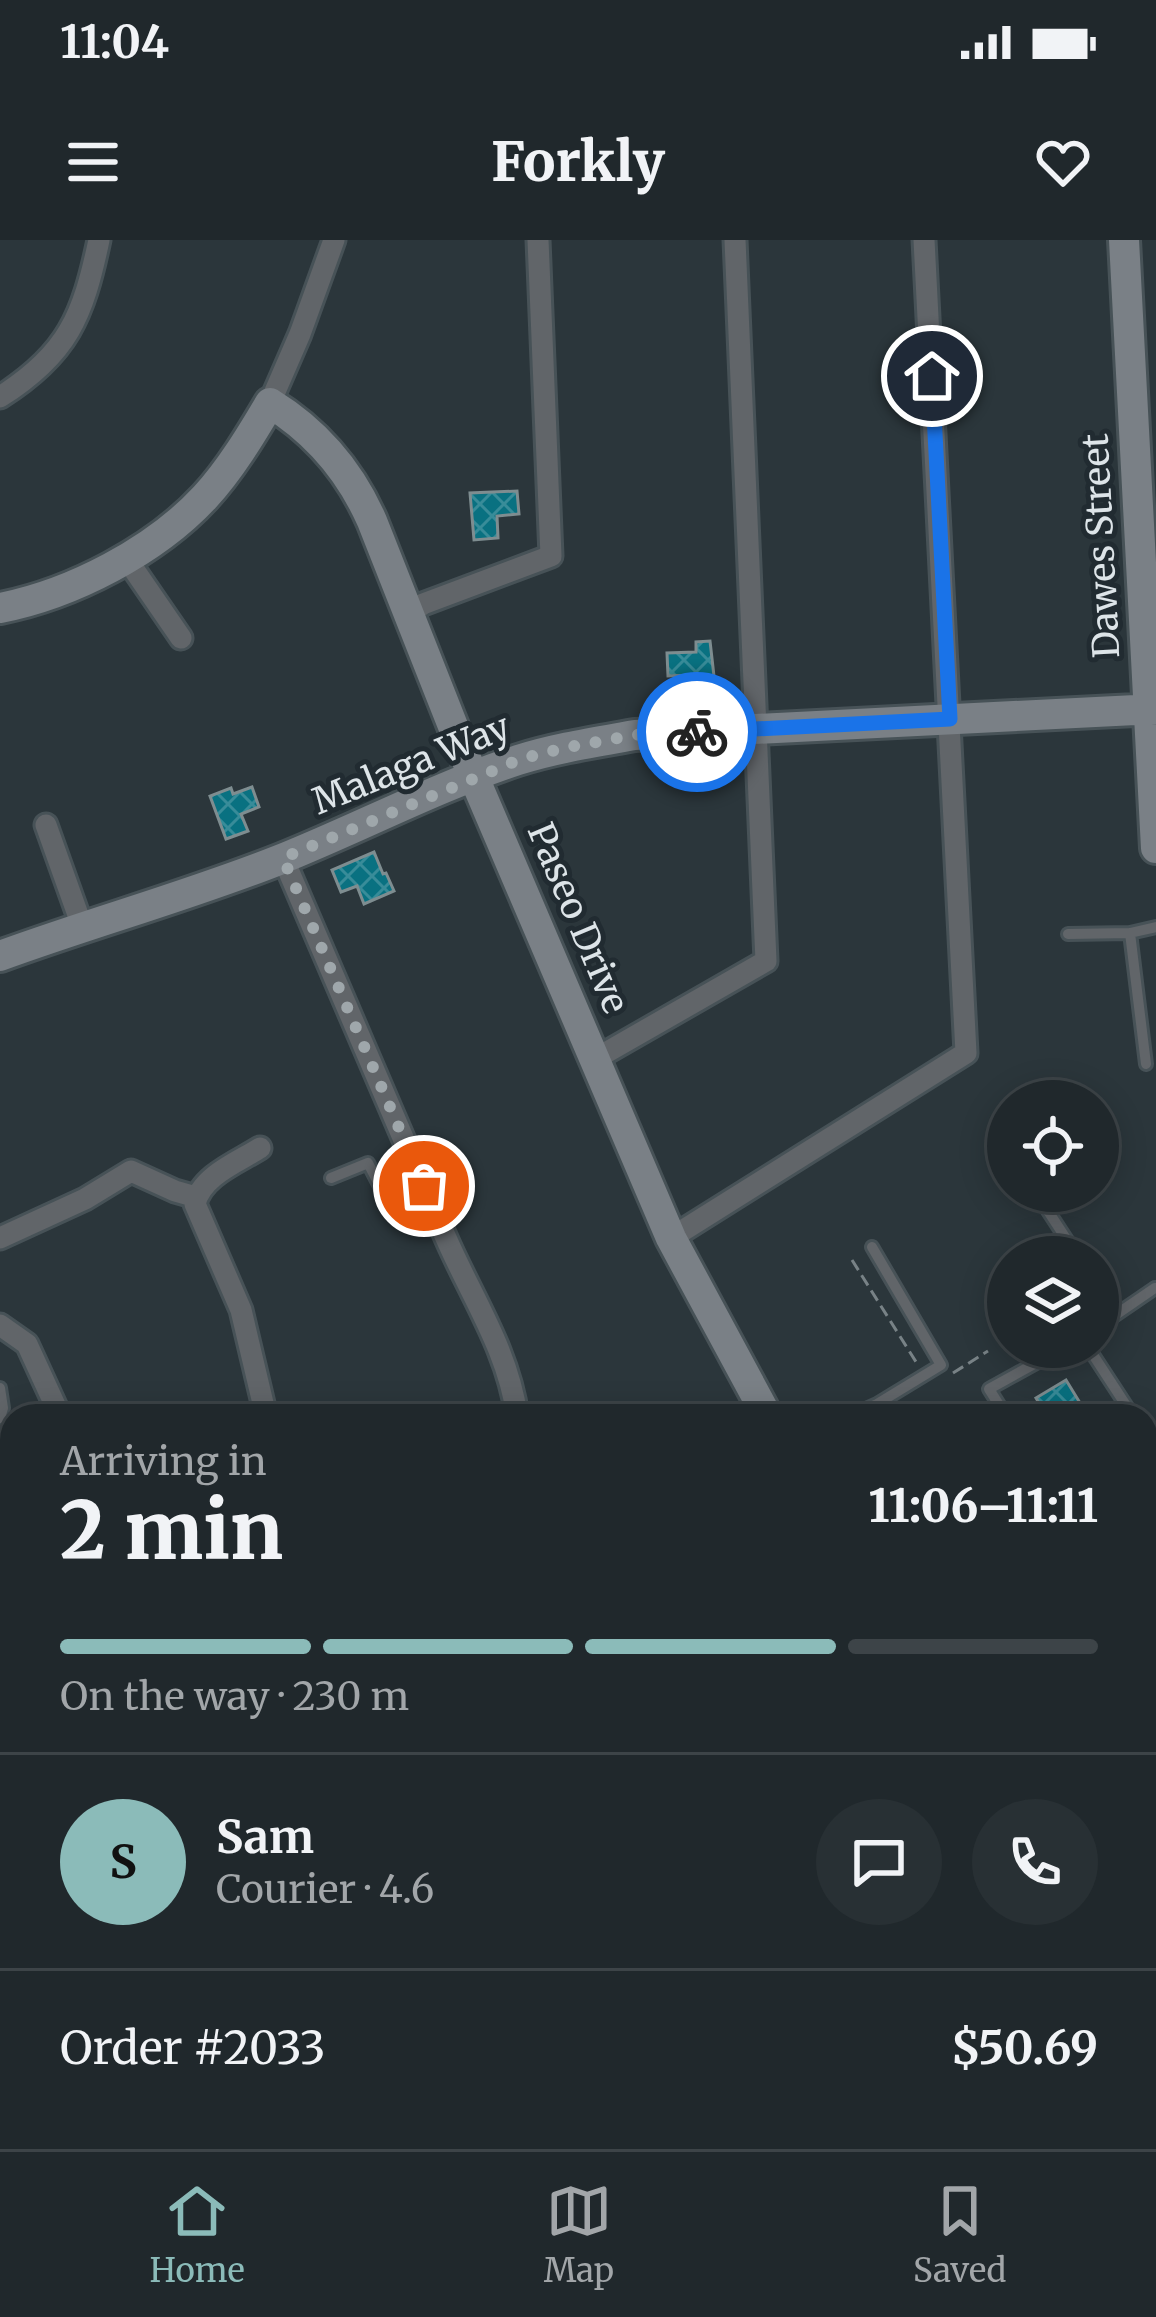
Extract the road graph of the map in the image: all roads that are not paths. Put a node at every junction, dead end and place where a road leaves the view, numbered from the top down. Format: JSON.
{"nodes":[{"id":1,"x":99,"y":240,"type":"edge"},
{"id":2,"x":334,"y":240,"type":"edge"},
{"id":3,"x":538,"y":240,"type":"edge"},
{"id":4,"x":735,"y":240,"type":"edge"},
{"id":5,"x":924,"y":240,"type":"edge"},
{"id":6,"x":1124,"y":240,"type":"edge"},
{"id":7,"x":0,"y":397,"type":"edge"},
{"id":8,"x":270,"y":403,"type":"junction"},
{"id":9,"x":126,"y":558,"type":"junction"},
{"id":10,"x":0,"y":608,"type":"edge"},
{"id":11,"x":410,"y":613,"type":"junction"},
{"id":12,"x":181,"y":638,"type":"dead end"},
{"id":13,"x":1152,"y":709,"type":"edge"},
{"id":14,"x":950,"y":719,"type":"junction"},
{"id":15,"x":754,"y":729,"type":"junction"},
{"id":16,"x":475,"y":777,"type":"junction"},
{"id":17,"x":46,"y":825,"type":"dead end"},
{"id":18,"x":1156,"y":848,"type":"edge"},
{"id":19,"x":283,"y":858,"type":"junction"},
{"id":20,"x":82,"y":926,"type":"junction"},
{"id":21,"x":1156,"y":927,"type":"edge"},
{"id":22,"x":1130,"y":933,"type":"junction"},
{"id":23,"x":1067,"y":934,"type":"dead end"},
{"id":24,"x":0,"y":956,"type":"edge"},
{"id":25,"x":1156,"y":1024,"type":"edge"},
{"id":26,"x":1142,"y":1026,"type":"junction"},
{"id":27,"x":595,"y":1059,"type":"junction"},
{"id":28,"x":1146,"y":1064,"type":"dead end"},
{"id":29,"x":260,"y":1148,"type":"dead end"},
{"id":30,"x":331,"y":1178,"type":"dead end"},
{"id":31,"x":424,"y":1186,"type":"junction"},
{"id":32,"x":196,"y":1197,"type":"junction"},
{"id":33,"x":0,"y":1238,"type":"edge"},
{"id":34,"x":671,"y":1238,"type":"junction"},
{"id":35,"x":872,"y":1247,"type":"dead end"},
{"id":36,"x":1155,"y":1288,"type":"edge"},
{"id":37,"x":1119,"y":1313,"type":"edge"},
{"id":38,"x":0,"y":1325,"type":"edge"},
{"id":39,"x":1027,"y":1368,"type":"edge"},
{"id":40,"x":1102,"y":1368,"type":"edge"},
{"id":41,"x":54,"y":1404,"type":"edge"},
{"id":42,"x":263,"y":1404,"type":"edge"},
{"id":43,"x":515,"y":1404,"type":"edge"},
{"id":44,"x":761,"y":1404,"type":"edge"},
{"id":45,"x":872,"y":1404,"type":"edge"},
{"id":46,"x":998,"y":1404,"type":"edge"},
{"id":47,"x":1125,"y":1404,"type":"edge"}],
"edges":[{"from":1,"to":7,"type":"street"},
{"from":2,"to":8,"type":"street"},
{"from":3,"to":11,"type":"street"},
{"from":4,"to":15,"type":"street"},
{"from":5,"to":14,"type":"street"},
{"from":6,"to":13,"type":"street","name":"Dawes Street"},
{"from":8,"to":9,"type":"street"},
{"from":8,"to":11,"type":"street","name":"Paseo Drive"},
{"from":9,"to":10,"type":"street"},
{"from":9,"to":12,"type":"street"},
{"from":11,"to":16,"type":"street","name":"Paseo Drive"},
{"from":13,"to":14,"type":"street","name":"Malaga Way"},
{"from":13,"to":18,"type":"street","name":"Dawes Street"},
{"from":14,"to":15,"type":"street","name":"Malaga Way"},
{"from":14,"to":34,"type":"street"},
{"from":15,"to":16,"type":"street","name":"Malaga Way"},
{"from":15,"to":27,"type":"street"},
{"from":16,"to":19,"type":"street","name":"Malaga Way"},
{"from":16,"to":27,"type":"street","name":"Paseo Drive"},
{"from":17,"to":20,"type":"street"},
{"from":19,"to":20,"type":"street","name":"Malaga Way"},
{"from":19,"to":31,"type":"street"},
{"from":20,"to":24,"type":"street","name":"Malaga Way"},
{"from":21,"to":22,"type":"lane"},
{"from":22,"to":23,"type":"lane"},
{"from":22,"to":26,"type":"lane"},
{"from":25,"to":26,"type":"lane"},
{"from":26,"to":28,"type":"lane"},
{"from":27,"to":34,"type":"street","name":"Paseo Drive"},
{"from":29,"to":32,"type":"street"},
{"from":30,"to":31,"type":"lane"},
{"from":31,"to":43,"type":"street"},
{"from":32,"to":33,"type":"street"},
{"from":32,"to":42,"type":"street"},
{"from":34,"to":44,"type":"street","name":"Paseo Drive"},
{"from":35,"to":45,"type":"lane"},
{"from":36,"to":37,"type":"lane"},
{"from":38,"to":41,"type":"street"},
{"from":39,"to":46,"type":"lane"},
{"from":40,"to":47,"type":"lane"}]}
